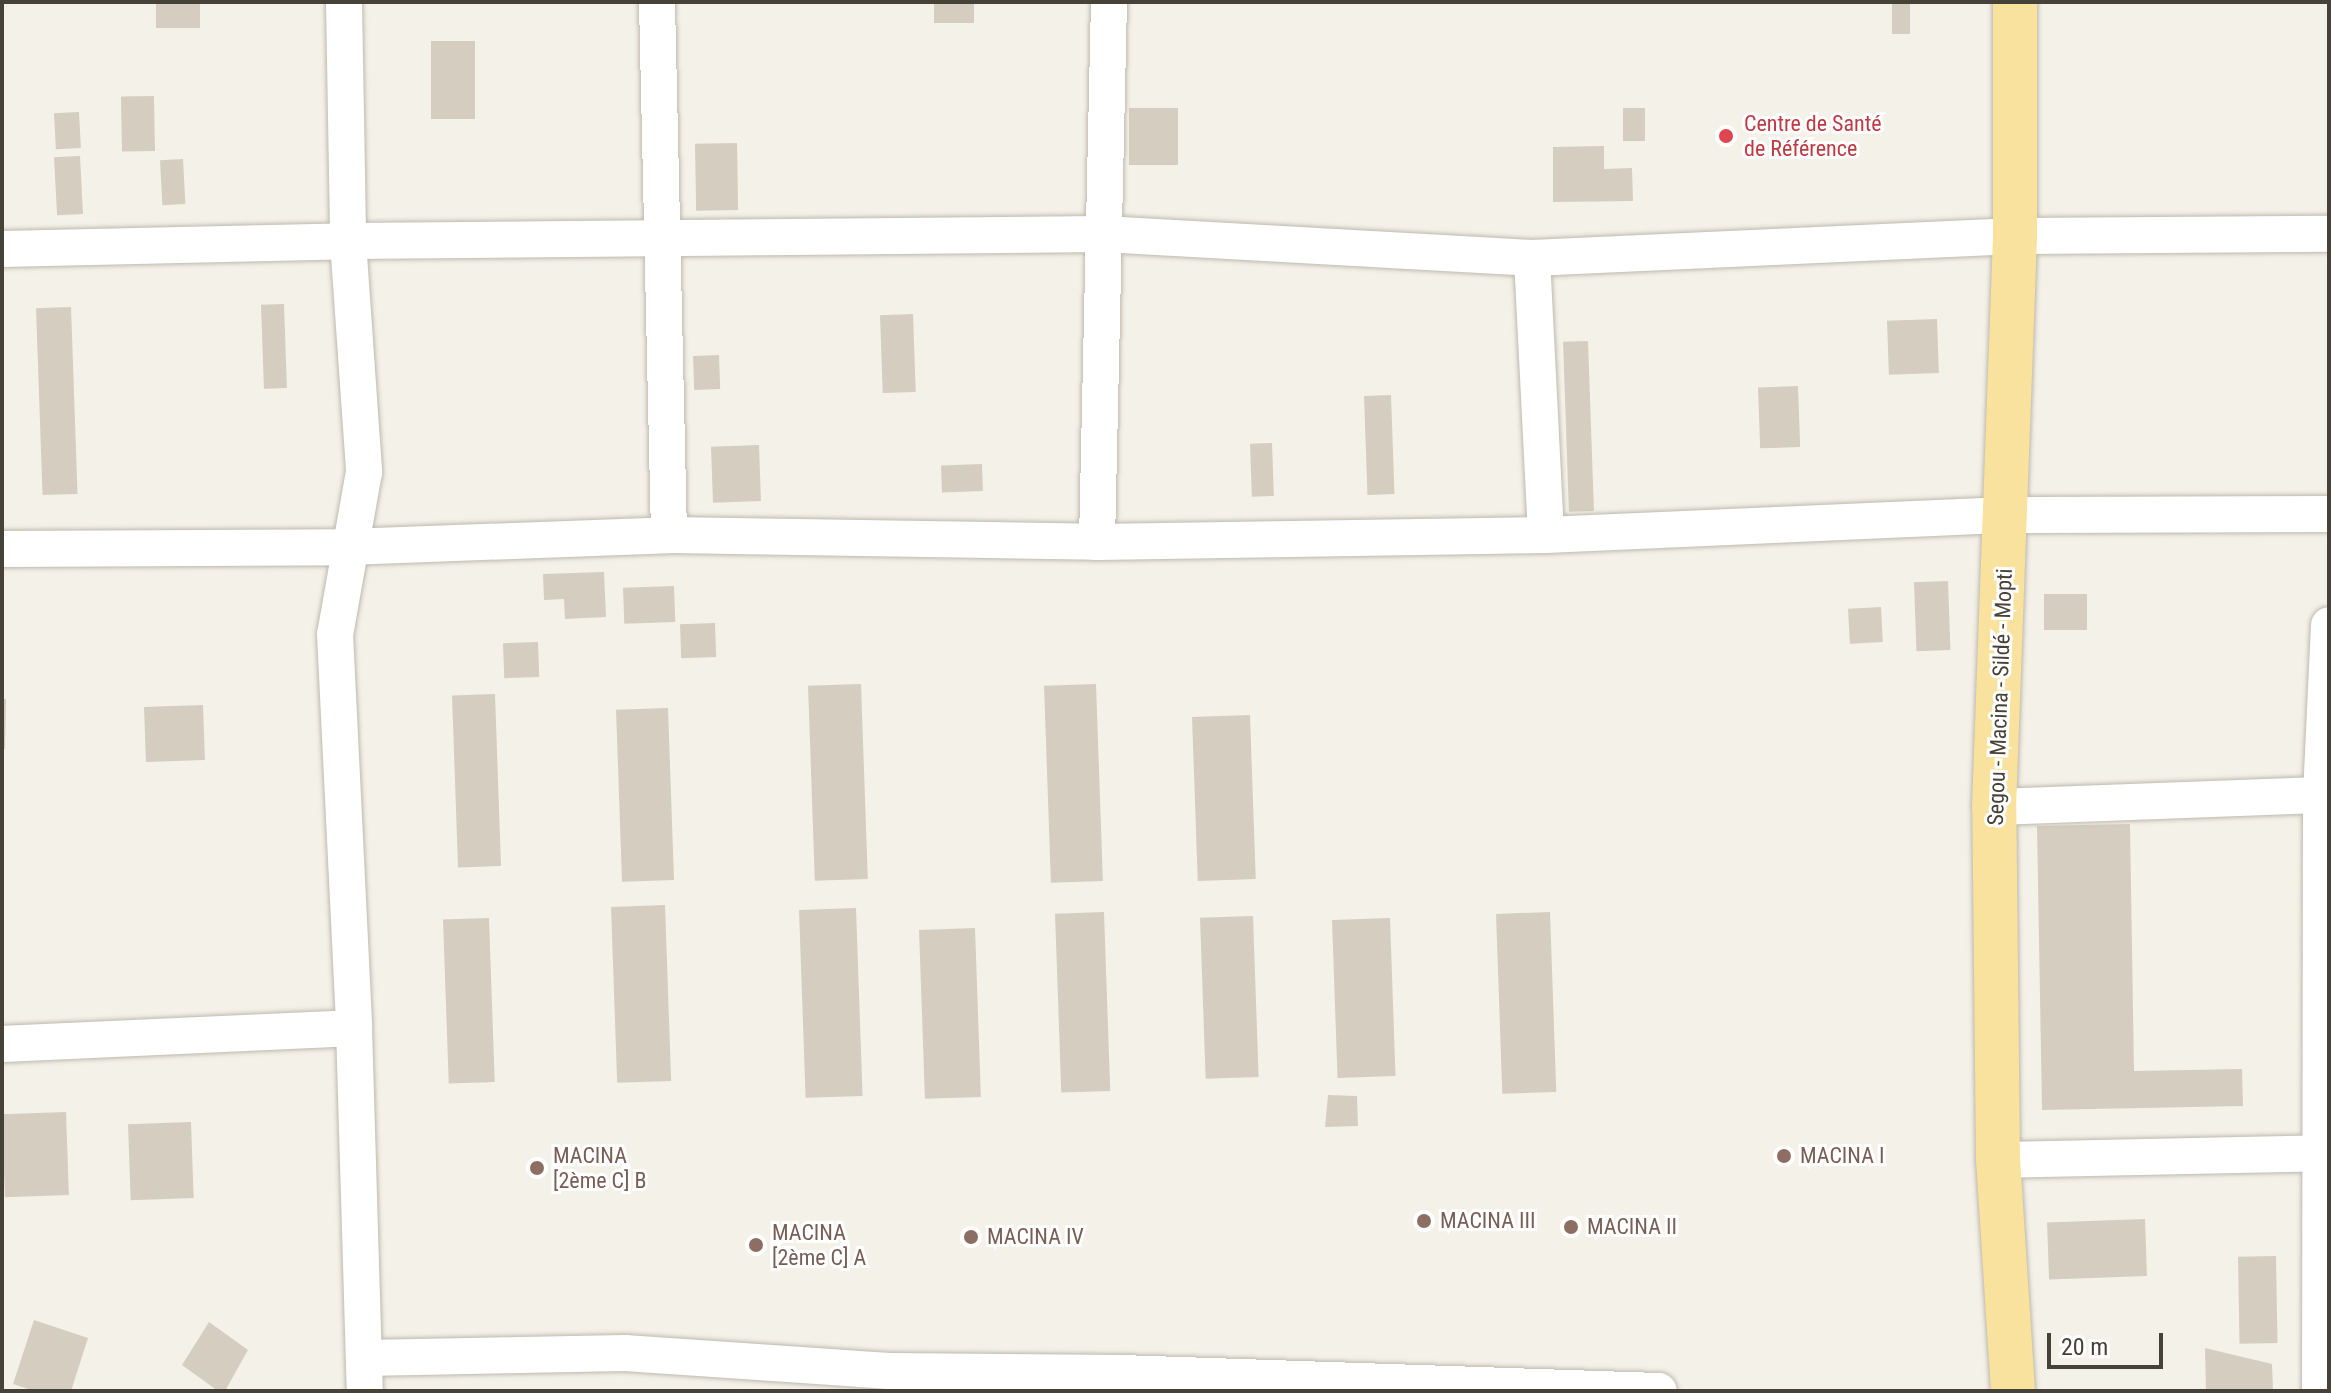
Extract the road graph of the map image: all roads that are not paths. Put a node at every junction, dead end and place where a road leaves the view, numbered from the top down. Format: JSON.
{"nodes":[{"id":1,"x":344,"y":2,"type":"edge"},
{"id":2,"x":657,"y":2,"type":"edge"},
{"id":3,"x":1109,"y":2,"type":"edge"},
{"id":4,"x":2015,"y":2,"type":"edge"},
{"id":5,"x":1103,"y":234,"type":"junction"},
{"id":6,"x":2329,"y":234,"type":"edge"},
{"id":7,"x":2015,"y":236,"type":"junction"},
{"id":8,"x":662,"y":237,"type":"junction"},
{"id":9,"x":348,"y":241,"type":"junction"},
{"id":10,"x":2,"y":249,"type":"edge"},
{"id":11,"x":1532,"y":258,"type":"junction"},
{"id":12,"x":2329,"y":514,"type":"edge"},
{"id":13,"x":2007,"y":515,"type":"junction"},
{"id":14,"x":669,"y":535,"type":"junction"},
{"id":15,"x":1546,"y":535,"type":"junction"},
{"id":16,"x":1097,"y":542,"type":"junction"},
{"id":17,"x":348,"y":547,"type":"junction"},
{"id":18,"x":2,"y":549,"type":"edge"},
{"id":19,"x":2329,"y":625,"type":"edge"},
{"id":20,"x":2325,"y":795,"type":"edge"},
{"id":21,"x":1994,"y":807,"type":"junction"},
{"id":22,"x":354,"y":1028,"type":"junction"},
{"id":23,"x":2,"y":1044,"type":"edge"},
{"id":24,"x":2325,"y":1153,"type":"edge"},
{"id":25,"x":1998,"y":1160,"type":"junction"},
{"id":26,"x":364,"y":1374,"type":"edge"},
{"id":27,"x":889,"y":1381,"type":"edge"},
{"id":28,"x":1659,"y":1391,"type":"edge"},
{"id":29,"x":2013,"y":1391,"type":"edge"},
{"id":30,"x":2320,"y":1391,"type":"edge"}],
"edges":[{"from":1,"to":9,"type":"street"},
{"from":2,"to":8,"type":"street"},
{"from":3,"to":5,"type":"street"},
{"from":4,"to":7,"type":"main road","name":"Segou - Macina - Sildé - Mopti"},
{"from":5,"to":8,"type":"street"},
{"from":5,"to":11,"type":"street"},
{"from":5,"to":16,"type":"street"},
{"from":6,"to":7,"type":"street"},
{"from":7,"to":11,"type":"street"},
{"from":7,"to":13,"type":"main road","name":"Segou - Macina - Sildé - Mopti"},
{"from":8,"to":9,"type":"street"},
{"from":8,"to":14,"type":"street"},
{"from":9,"to":10,"type":"street"},
{"from":9,"to":17,"type":"street"},
{"from":11,"to":15,"type":"street"},
{"from":12,"to":13,"type":"street"},
{"from":13,"to":15,"type":"street"},
{"from":13,"to":21,"type":"main road","name":"Segou - Macina - Sildé - Mopti"},
{"from":14,"to":16,"type":"street"},
{"from":14,"to":17,"type":"street"},
{"from":15,"to":16,"type":"street"},
{"from":17,"to":18,"type":"street"},
{"from":17,"to":22,"type":"street"},
{"from":19,"to":20,"type":"street"},
{"from":20,"to":21,"type":"street"},
{"from":20,"to":24,"type":"street"},
{"from":21,"to":25,"type":"main road","name":"Segou - Macina - Sildé - Mopti"},
{"from":22,"to":23,"type":"street"},
{"from":22,"to":26,"type":"street"},
{"from":24,"to":25,"type":"street"},
{"from":24,"to":30,"type":"street"},
{"from":25,"to":29,"type":"main road","name":"Segou - Macina - Sildé - Mopti"},
{"from":26,"to":27,"type":"street"},
{"from":27,"to":28,"type":"street"}]}
